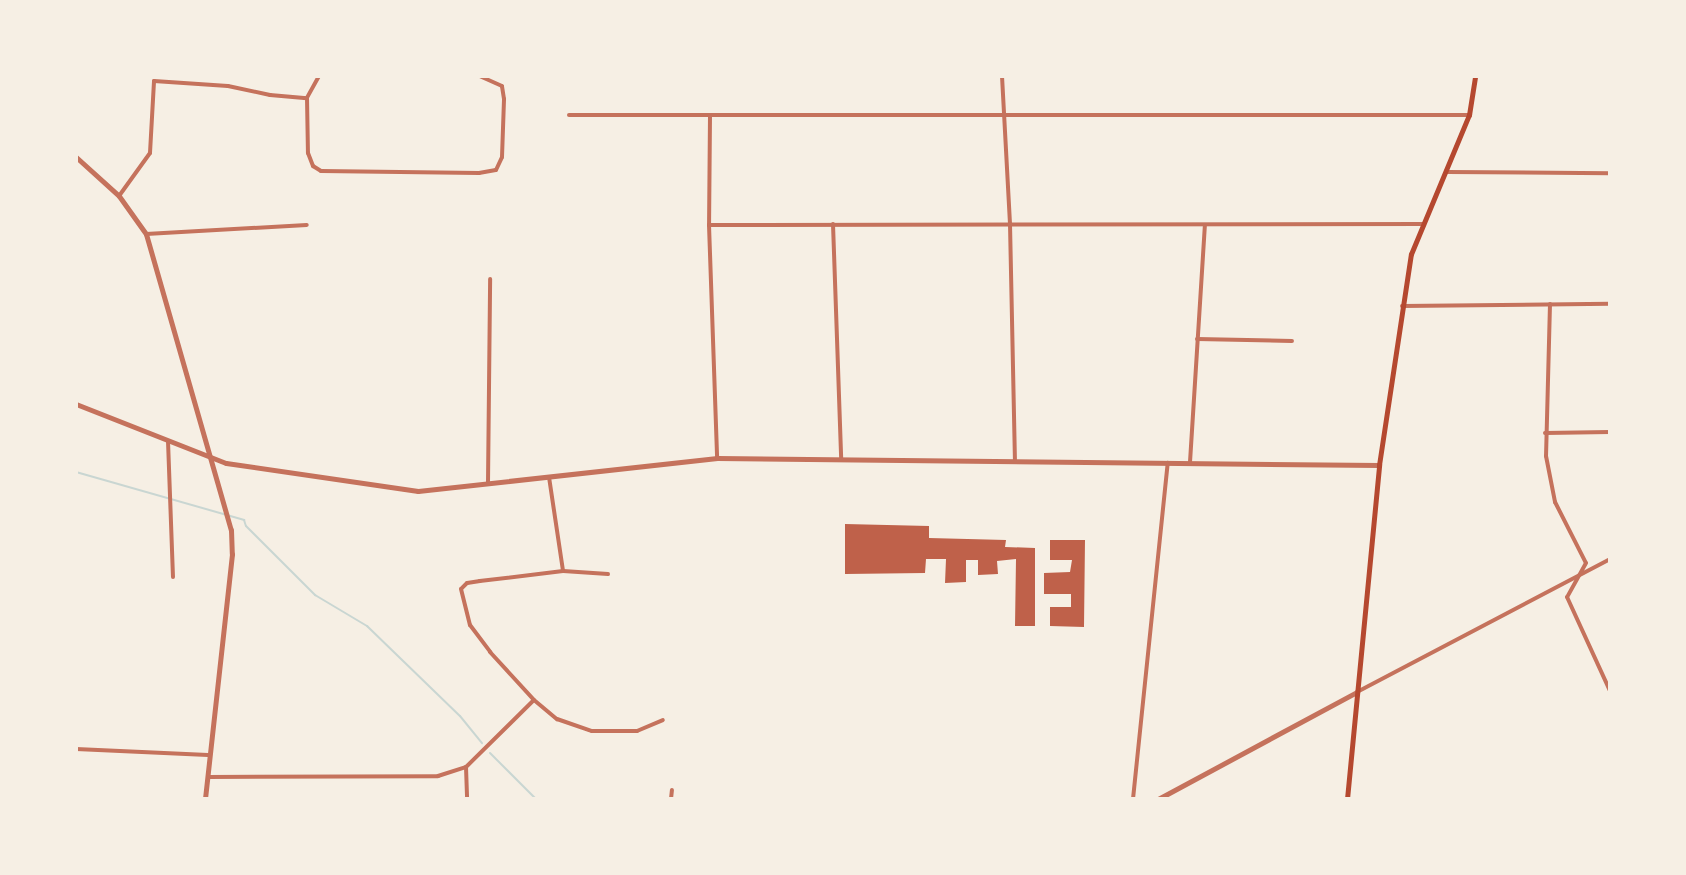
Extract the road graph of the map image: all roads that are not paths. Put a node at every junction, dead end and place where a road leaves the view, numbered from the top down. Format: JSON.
{"nodes":[{"id":1,"x":319,"y":76,"type":"edge"},
{"id":2,"x":480,"y":76,"type":"edge"},
{"id":3,"x":1002,"y":76,"type":"edge"},
{"id":4,"x":1475,"y":76,"type":"edge"},
{"id":5,"x":307,"y":98,"type":"junction"},
{"id":6,"x":569,"y":115,"type":"dead end"},
{"id":7,"x":1469,"y":115,"type":"junction"},
{"id":8,"x":710,"y":116,"type":"junction"},
{"id":9,"x":1004,"y":116,"type":"junction"},
{"id":10,"x":76,"y":157,"type":"edge"},
{"id":11,"x":1448,"y":172,"type":"junction"},
{"id":12,"x":1610,"y":173,"type":"edge"},
{"id":13,"x":119,"y":196,"type":"junction"},
{"id":14,"x":833,"y":224,"type":"junction"},
{"id":15,"x":1010,"y":224,"type":"junction"},
{"id":16,"x":1424,"y":224,"type":"junction"},
{"id":17,"x":307,"y":225,"type":"dead end"},
{"id":18,"x":709,"y":225,"type":"junction"},
{"id":19,"x":1205,"y":226,"type":"junction"},
{"id":20,"x":146,"y":234,"type":"junction"},
{"id":21,"x":490,"y":279,"type":"dead end"},
{"id":22,"x":1550,"y":304,"type":"junction"},
{"id":23,"x":1610,"y":304,"type":"edge"},
{"id":24,"x":1402,"y":306,"type":"junction"},
{"id":25,"x":1197,"y":339,"type":"junction"},
{"id":26,"x":1292,"y":341,"type":"dead end"},
{"id":27,"x":76,"y":404,"type":"edge"},
{"id":28,"x":1610,"y":432,"type":"edge"},
{"id":29,"x":1545,"y":433,"type":"junction"},
{"id":30,"x":168,"y":441,"type":"junction"},
{"id":31,"x":211,"y":458,"type":"junction"},
{"id":32,"x":717,"y":458,"type":"junction"},
{"id":33,"x":841,"y":458,"type":"junction"},
{"id":34,"x":1015,"y":462,"type":"junction"},
{"id":35,"x":1190,"y":462,"type":"junction"},
{"id":36,"x":1168,"y":463,"type":"junction"},
{"id":37,"x":1379,"y":465,"type":"junction"},
{"id":38,"x":549,"y":477,"type":"junction"},
{"id":39,"x":488,"y":483,"type":"junction"},
{"id":40,"x":1610,"y":559,"type":"edge"},
{"id":41,"x":563,"y":571,"type":"junction"},
{"id":42,"x":608,"y":574,"type":"dead end"},
{"id":43,"x":1580,"y":575,"type":"junction"},
{"id":44,"x":173,"y":577,"type":"dead end"},
{"id":45,"x":1610,"y":691,"type":"edge"},
{"id":46,"x":1357,"y":692,"type":"junction"},
{"id":47,"x":534,"y":700,"type":"junction"},
{"id":48,"x":663,"y":720,"type":"dead end"},
{"id":49,"x":76,"y":749,"type":"edge"},
{"id":50,"x":208,"y":755,"type":"junction"},
{"id":51,"x":466,"y":767,"type":"junction"},
{"id":52,"x":206,"y":777,"type":"junction"},
{"id":53,"x":672,"y":790,"type":"dead end"},
{"id":54,"x":205,"y":799,"type":"edge"},
{"id":55,"x":467,"y":799,"type":"edge"},
{"id":56,"x":671,"y":799,"type":"edge"},
{"id":57,"x":1133,"y":799,"type":"edge"},
{"id":58,"x":1158,"y":799,"type":"edge"},
{"id":59,"x":1347,"y":799,"type":"edge"}],
"edges":[{"from":1,"to":5,"type":"street"},
{"from":2,"to":5,"type":"street"},
{"from":3,"to":9,"type":"street"},
{"from":4,"to":7,"type":"main road"},
{"from":5,"to":13,"type":"street"},
{"from":6,"to":8,"type":"street"},
{"from":7,"to":9,"type":"street"},
{"from":7,"to":11,"type":"main road"},
{"from":8,"to":9,"type":"street"},
{"from":8,"to":18,"type":"street"},
{"from":9,"to":15,"type":"street"},
{"from":10,"to":13,"type":"street"},
{"from":11,"to":12,"type":"street"},
{"from":11,"to":16,"type":"main road"},
{"from":13,"to":20,"type":"street"},
{"from":14,"to":15,"type":"street"},
{"from":14,"to":18,"type":"street"},
{"from":14,"to":33,"type":"street"},
{"from":15,"to":19,"type":"street"},
{"from":15,"to":34,"type":"street"},
{"from":16,"to":19,"type":"street"},
{"from":16,"to":24,"type":"main road"},
{"from":17,"to":20,"type":"street"},
{"from":18,"to":32,"type":"street"},
{"from":19,"to":25,"type":"street"},
{"from":20,"to":31,"type":"street"},
{"from":21,"to":39,"type":"street"},
{"from":22,"to":23,"type":"street"},
{"from":22,"to":24,"type":"street"},
{"from":22,"to":29,"type":"street"},
{"from":24,"to":37,"type":"main road"},
{"from":25,"to":26,"type":"street"},
{"from":25,"to":35,"type":"street"},
{"from":27,"to":30,"type":"street"},
{"from":28,"to":29,"type":"street"},
{"from":29,"to":43,"type":"street"},
{"from":30,"to":31,"type":"street"},
{"from":30,"to":44,"type":"street"},
{"from":31,"to":39,"type":"street"},
{"from":31,"to":50,"type":"street"},
{"from":32,"to":33,"type":"street"},
{"from":32,"to":38,"type":"street"},
{"from":33,"to":34,"type":"street"},
{"from":34,"to":36,"type":"street"},
{"from":35,"to":36,"type":"street"},
{"from":35,"to":37,"type":"street"},
{"from":36,"to":57,"type":"street"},
{"from":37,"to":46,"type":"main road"},
{"from":38,"to":39,"type":"street"},
{"from":38,"to":41,"type":"street"},
{"from":40,"to":43,"type":"street"},
{"from":41,"to":42,"type":"street"},
{"from":41,"to":47,"type":"street"},
{"from":43,"to":45,"type":"street"},
{"from":43,"to":46,"type":"street"},
{"from":46,"to":58,"type":"street"},
{"from":46,"to":59,"type":"main road"},
{"from":47,"to":48,"type":"street"},
{"from":47,"to":51,"type":"street"},
{"from":49,"to":50,"type":"street"},
{"from":50,"to":52,"type":"street"},
{"from":51,"to":52,"type":"street"},
{"from":51,"to":55,"type":"street"},
{"from":52,"to":54,"type":"street"},
{"from":53,"to":56,"type":"street"}]}
